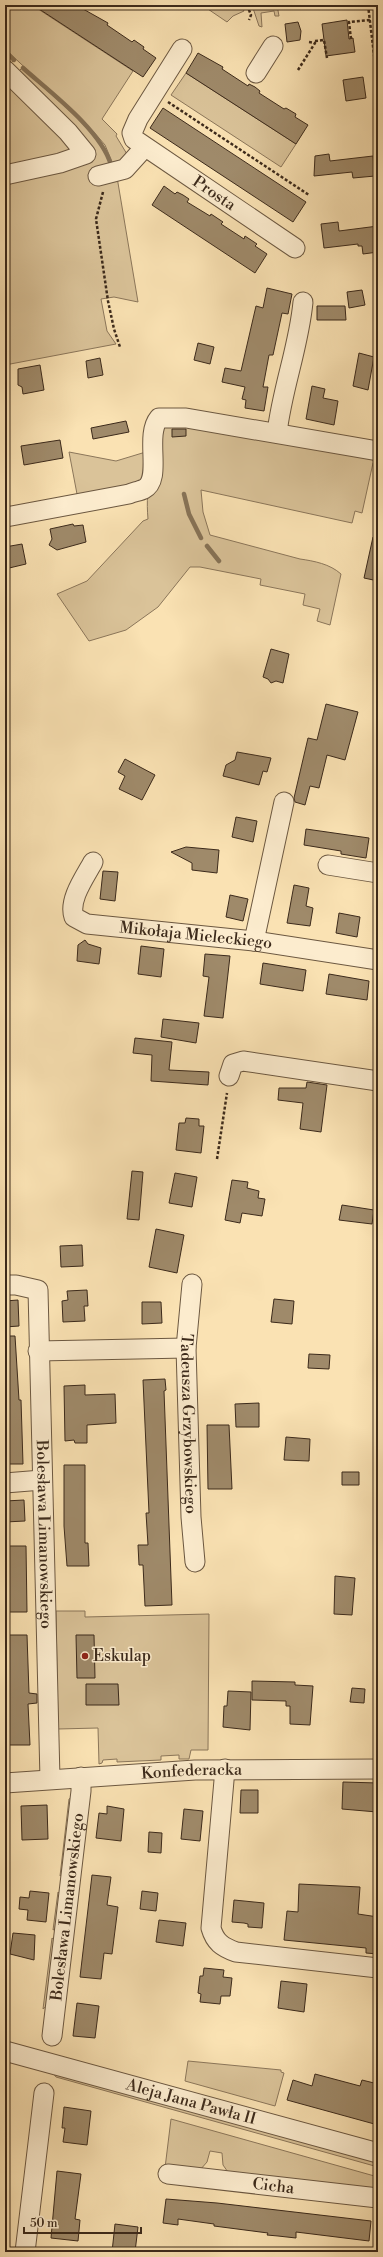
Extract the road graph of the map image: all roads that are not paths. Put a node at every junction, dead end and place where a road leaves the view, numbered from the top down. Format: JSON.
{"nodes":[{"id":1,"x":273,"y":46,"type":"dead end"},
{"id":2,"x":182,"y":49,"type":"dead end"},
{"id":3,"x":5,"y":70,"type":"edge"},
{"id":4,"x":256,"y":73,"type":"dead end"},
{"id":5,"x":139,"y":143,"type":"junction"},
{"id":6,"x":86,"y":154,"type":"junction"},
{"id":7,"x":5,"y":175,"type":"edge"},
{"id":8,"x":295,"y":248,"type":"dead end"},
{"id":9,"x":303,"y":302,"type":"dead end"},
{"id":10,"x":277,"y":433,"type":"junction"},
{"id":11,"x":378,"y":451,"type":"edge"},
{"id":12,"x":6,"y":517,"type":"edge"},
{"id":13,"x":284,"y":802,"type":"dead end"},
{"id":14,"x":93,"y":862,"type":"dead end"},
{"id":15,"x":328,"y":865,"type":"dead end"},
{"id":16,"x":378,"y":873,"type":"edge"},
{"id":17,"x":254,"y":941,"type":"junction"},
{"id":18,"x":378,"y":960,"type":"edge"},
{"id":19,"x":229,"y":1076,"type":"road end"},
{"id":20,"x":378,"y":1081,"type":"edge"},
{"id":21,"x":192,"y":1284,"type":"dead end"},
{"id":22,"x":5,"y":1285,"type":"edge"},
{"id":23,"x":186,"y":1348,"type":"junction"},
{"id":24,"x":38,"y":1351,"type":"junction"},
{"id":25,"x":42,"y":1480,"type":"junction"},
{"id":26,"x":5,"y":1483,"type":"edge"},
{"id":27,"x":195,"y":1562,"type":"dead end"},
{"id":28,"x":225,"y":1769,"type":"junction"},
{"id":29,"x":378,"y":1769,"type":"edge"},
{"id":30,"x":81,"y":1777,"type":"junction"},
{"id":31,"x":50,"y":1779,"type":"junction"},
{"id":32,"x":5,"y":1783,"type":"edge"},
{"id":33,"x":378,"y":1968,"type":"edge"},
{"id":34,"x":52,"y":2036,"type":"dead end"},
{"id":35,"x":5,"y":2051,"type":"edge"},
{"id":36,"x":44,"y":2093,"type":"dead end"},
{"id":37,"x":378,"y":2153,"type":"edge"},
{"id":38,"x":168,"y":2174,"type":"dead end"},
{"id":39,"x":378,"y":2198,"type":"edge"},
{"id":40,"x":25,"y":2252,"type":"edge"}],
"edges":[{"from":1,"to":4,"type":"street"},
{"from":2,"to":5,"type":"street"},
{"from":3,"to":6,"type":"street"},
{"from":5,"to":6,"type":"street"},
{"from":5,"to":8,"type":"street","name":"Prosta"},
{"from":6,"to":7,"type":"street"},
{"from":9,"to":10,"type":"street"},
{"from":10,"to":11,"type":"street"},
{"from":10,"to":12,"type":"street"},
{"from":13,"to":17,"type":"street"},
{"from":14,"to":17,"type":"street","name":"Mikołaja Mieleckiego"},
{"from":15,"to":16,"type":"street"},
{"from":17,"to":18,"type":"street","name":"Mikołaja Mieleckiego"},
{"from":19,"to":20,"type":"street"},
{"from":21,"to":23,"type":"street","name":"Tadeusza Grzybowskiego"},
{"from":22,"to":24,"type":"street","name":"Bolesława Limanowskiego"},
{"from":23,"to":24,"type":"street"},
{"from":23,"to":27,"type":"street","name":"Tadeusza Grzybowskiego"},
{"from":24,"to":25,"type":"street","name":"Bolesława Limanowskiego"},
{"from":25,"to":26,"type":"street"},
{"from":25,"to":31,"type":"street","name":"Bolesława Limanowskiego"},
{"from":28,"to":29,"type":"street","name":"Konfederacka"},
{"from":28,"to":30,"type":"street","name":"Konfederacka"},
{"from":28,"to":33,"type":"street"},
{"from":30,"to":31,"type":"street","name":"Konfederacka"},
{"from":30,"to":34,"type":"street","name":"Bolesława Limanowskiego"},
{"from":31,"to":32,"type":"street","name":"Konfederacka"},
{"from":35,"to":37,"type":"street","name":"Aleja Jana Pawła II"},
{"from":36,"to":40,"type":"street"},
{"from":38,"to":39,"type":"street","name":"Cicha"}]}
